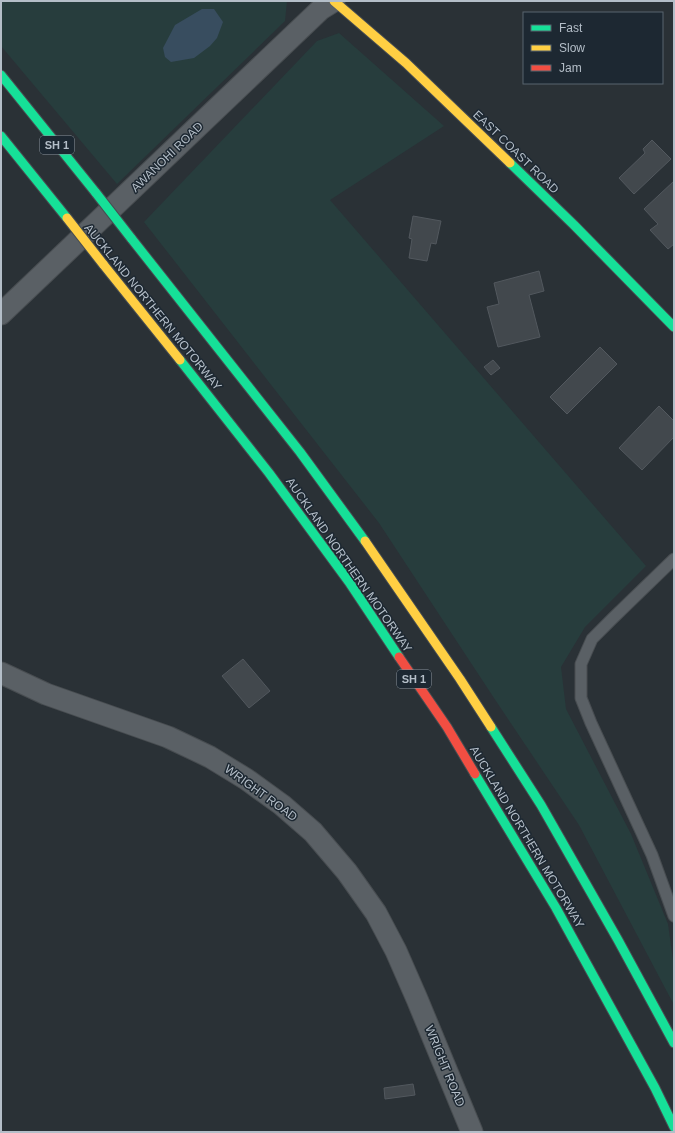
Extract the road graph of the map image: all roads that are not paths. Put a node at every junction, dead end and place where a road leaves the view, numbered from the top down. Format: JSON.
{"nodes":[{"id":1,"x":334,"y":1,"type":"edge"},
{"id":2,"x":1,"y":75,"type":"edge"},
{"id":3,"x":1,"y":136,"type":"edge"},
{"id":4,"x":1,"y":314,"type":"edge"},
{"id":5,"x":674,"y":327,"type":"edge"},
{"id":6,"x":674,"y":559,"type":"edge"},
{"id":7,"x":1,"y":673,"type":"edge"},
{"id":8,"x":674,"y":916,"type":"edge"},
{"id":9,"x":674,"y":1043,"type":"edge"},
{"id":10,"x":674,"y":1127,"type":"edge"},
{"id":11,"x":472,"y":1132,"type":"edge"}],
"edges":[{"from":1,"to":4,"type":"street","name":"AWANOHI ROAD"},
{"from":1,"to":5,"type":"main road","name":"EAST COAST ROAD"},
{"from":2,"to":9,"type":"main road","name":"AUCKLAND NORTHERN MOTORWAY","number":"SH 1","bridge":true},
{"from":3,"to":10,"type":"main road","name":"AUCKLAND NORTHERN MOTORWAY","number":"SH 1","bridge":true},
{"from":6,"to":8,"type":"lane"},
{"from":7,"to":11,"type":"street","name":"WRIGHT ROAD"}]}
